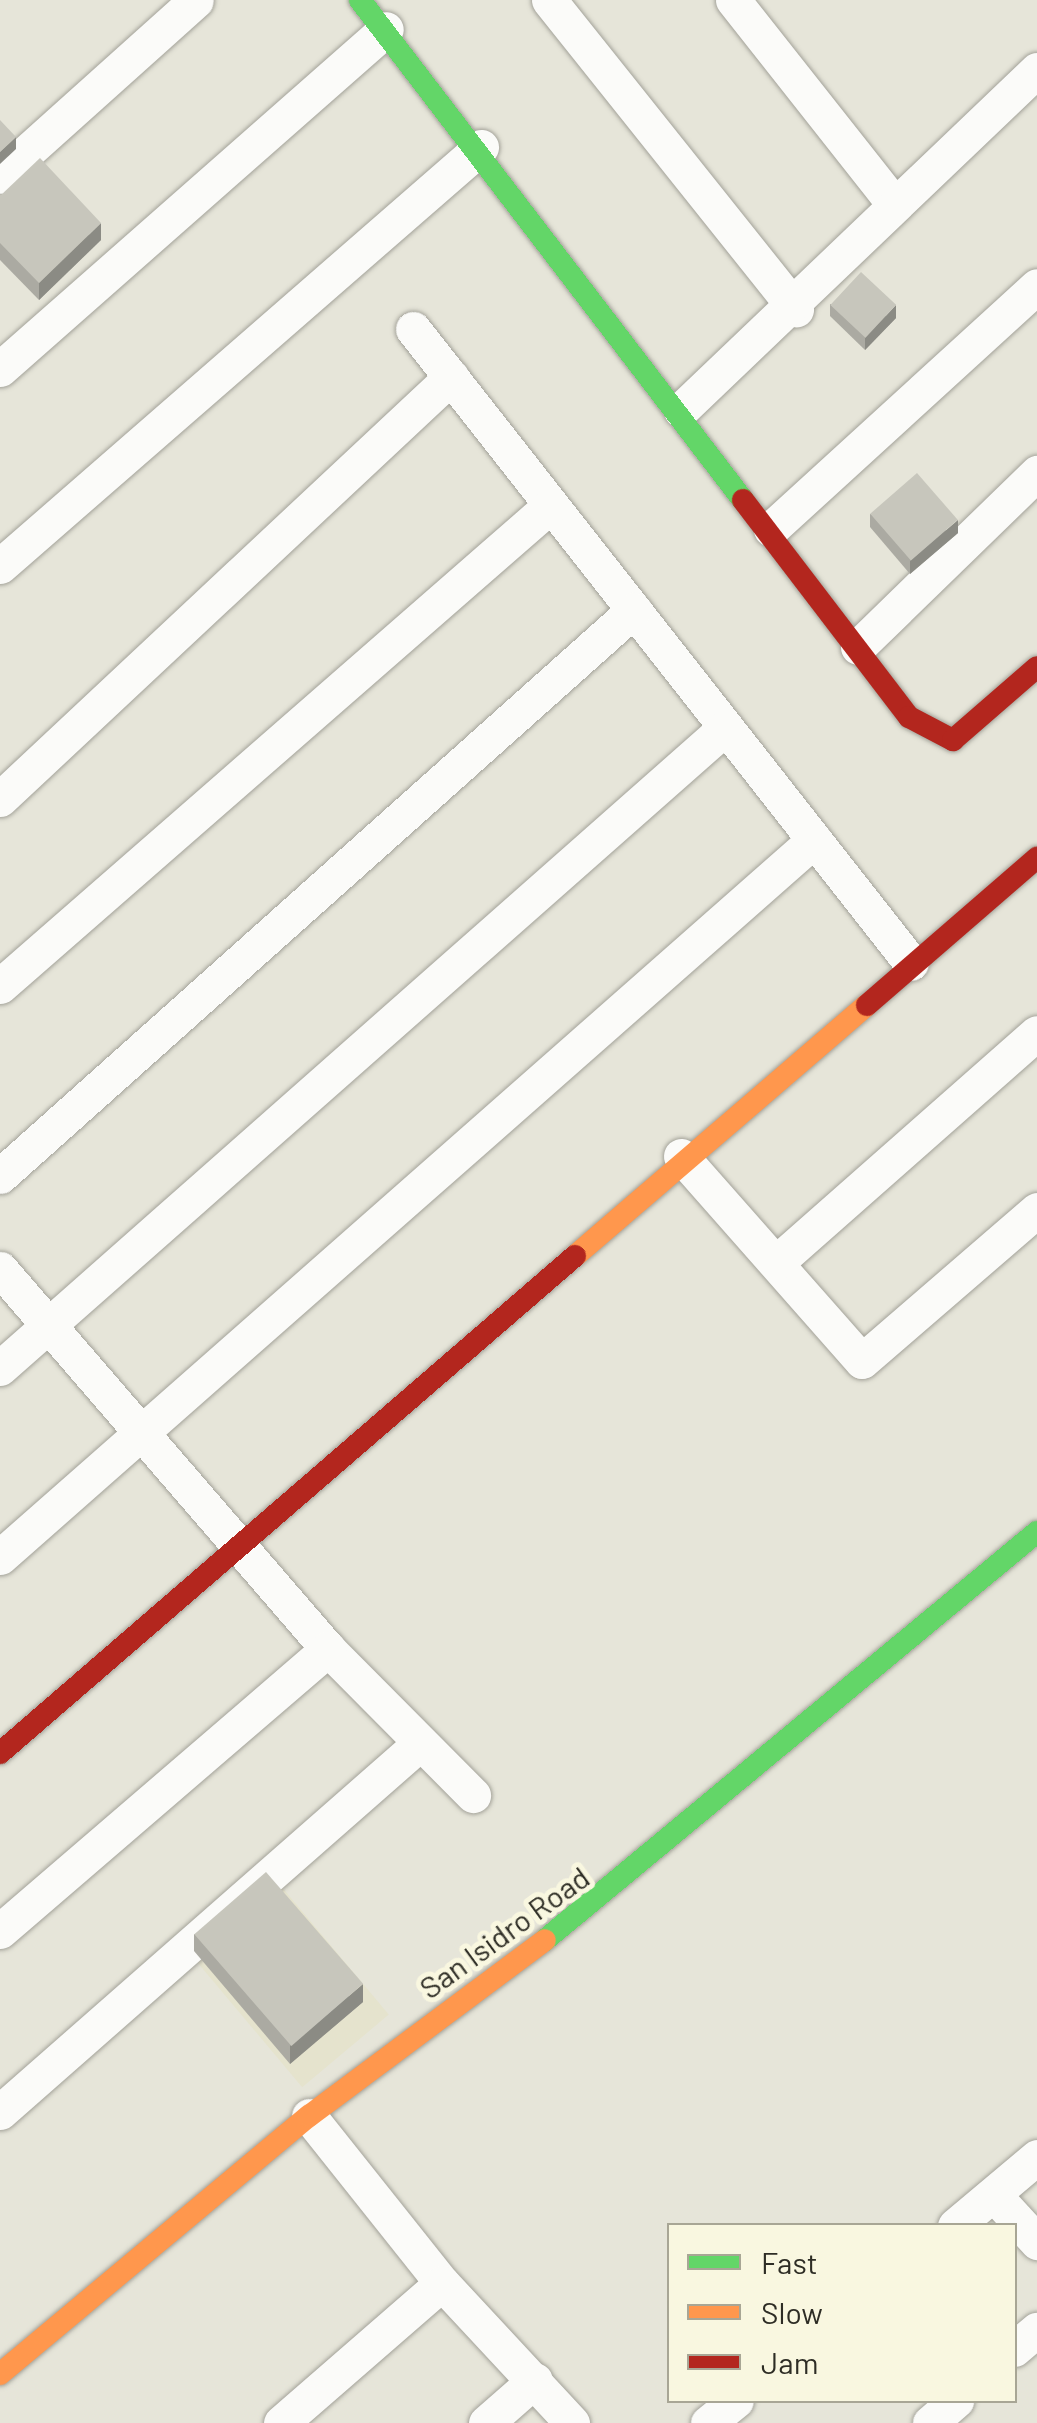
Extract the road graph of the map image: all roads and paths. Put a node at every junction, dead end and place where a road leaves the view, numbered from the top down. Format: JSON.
{"nodes":[{"id":1,"x":196,"y":0,"type":"edge"},
{"id":2,"x":360,"y":0,"type":"edge"},
{"id":3,"x":549,"y":0,"type":"edge"},
{"id":4,"x":733,"y":0,"type":"edge"},
{"id":5,"x":386,"y":30,"type":"junction"},
{"id":6,"x":1037,"y":70,"type":"edge"},
{"id":7,"x":481,"y":146,"type":"junction"},
{"id":8,"x":0,"y":176,"type":"edge"},
{"id":9,"x":896,"y":205,"type":"junction"},
{"id":10,"x":1037,"y":286,"type":"edge"},
{"id":11,"x":796,"y":309,"type":"junction"},
{"id":12,"x":413,"y":329,"type":"dead end"},
{"id":13,"x":4,"y":357,"type":"edge"},
{"id":14,"x":451,"y":377,"type":"junction"},
{"id":15,"x":681,"y":410,"type":"junction"},
{"id":16,"x":1037,"y":473,"type":"edge"},
{"id":17,"x":551,"y":504,"type":"junction"},
{"id":18,"x":771,"y":529,"type":"junction"},
{"id":19,"x":0,"y":566,"type":"edge"},
{"id":20,"x":634,"y":610,"type":"junction"},
{"id":21,"x":858,"y":647,"type":"junction"},
{"id":22,"x":1037,"y":667,"type":"edge"},
{"id":23,"x":726,"y":727,"type":"junction"},
{"id":24,"x":0,"y":799,"type":"edge"},
{"id":25,"x":814,"y":840,"type":"junction"},
{"id":26,"x":1037,"y":858,"type":"edge"},
{"id":27,"x":910,"y":962,"type":"junction"},
{"id":28,"x":0,"y":986,"type":"edge"},
{"id":29,"x":1037,"y":1033,"type":"edge"},
{"id":30,"x":681,"y":1156,"type":"junction"},
{"id":31,"x":0,"y":1176,"type":"edge"},
{"id":32,"x":1037,"y":1210,"type":"edge"},
{"id":33,"x":776,"y":1262,"type":"junction"},
{"id":34,"x":0,"y":1269,"type":"edge"},
{"id":35,"x":48,"y":1327,"type":"junction"},
{"id":36,"x":0,"y":1368,"type":"edge"},
{"id":37,"x":140,"y":1431,"type":"junction"},
{"id":38,"x":1037,"y":1532,"type":"edge"},
{"id":39,"x":238,"y":1546,"type":"junction"},
{"id":40,"x":0,"y":1557,"type":"edge"},
{"id":41,"x":328,"y":1649,"type":"junction"},
{"id":42,"x":420,"y":1744,"type":"junction"},
{"id":43,"x":0,"y":1753,"type":"edge"},
{"id":44,"x":473,"y":1795,"type":"dead end"},
{"id":45,"x":0,"y":1931,"type":"edge"},
{"id":46,"x":0,"y":2112,"type":"edge"},
{"id":47,"x":309,"y":2116,"type":"junction"},
{"id":48,"x":1037,"y":2157,"type":"edge"},
{"id":49,"x":994,"y":2194,"type":"junction"},
{"id":50,"x":959,"y":2223,"type":"edge"},
{"id":51,"x":1037,"y":2242,"type":"edge"},
{"id":52,"x":442,"y":2283,"type":"junction"},
{"id":53,"x":1037,"y":2330,"type":"edge"},
{"id":54,"x":1017,"y":2347,"type":"edge"},
{"id":55,"x":0,"y":2374,"type":"edge"},
{"id":56,"x":534,"y":2380,"type":"junction"},
{"id":57,"x":732,"y":2403,"type":"edge"},
{"id":58,"x":953,"y":2403,"type":"edge"},
{"id":59,"x":281,"y":2423,"type":"edge"},
{"id":60,"x":486,"y":2423,"type":"edge"},
{"id":61,"x":572,"y":2423,"type":"edge"},
{"id":62,"x":708,"y":2423,"type":"edge"},
{"id":63,"x":930,"y":2423,"type":"edge"}],
"edges":[{"from":1,"to":8,"type":"street"},
{"from":2,"to":5,"type":"street"},
{"from":3,"to":11,"type":"street"},
{"from":4,"to":9,"type":"street"},
{"from":5,"to":7,"type":"street"},
{"from":5,"to":13,"type":"street"},
{"from":6,"to":9,"type":"street"},
{"from":7,"to":15,"type":"street"},
{"from":7,"to":19,"type":"street"},
{"from":9,"to":11,"type":"street"},
{"from":10,"to":18,"type":"street"},
{"from":11,"to":15,"type":"street"},
{"from":12,"to":14,"type":"street"},
{"from":14,"to":17,"type":"street"},
{"from":14,"to":24,"type":"street"},
{"from":15,"to":18,"type":"street"},
{"from":16,"to":21,"type":"street"},
{"from":17,"to":20,"type":"street"},
{"from":17,"to":28,"type":"street"},
{"from":18,"to":21,"type":"street"},
{"from":20,"to":23,"type":"street"},
{"from":20,"to":31,"type":"street"},
{"from":21,"to":22,"type":"street"},
{"from":23,"to":25,"type":"street"},
{"from":23,"to":35,"type":"street"},
{"from":25,"to":27,"type":"street"},
{"from":25,"to":37,"type":"street"},
{"from":26,"to":27,"type":"street"},
{"from":27,"to":30,"type":"street"},
{"from":29,"to":33,"type":"street"},
{"from":30,"to":33,"type":"street"},
{"from":30,"to":39,"type":"street"},
{"from":32,"to":33,"type":"street"},
{"from":34,"to":35,"type":"street"},
{"from":35,"to":36,"type":"street"},
{"from":35,"to":37,"type":"street"},
{"from":37,"to":39,"type":"street"},
{"from":37,"to":40,"type":"street"},
{"from":38,"to":47,"type":"street","name":"San Isidro Road"},
{"from":39,"to":41,"type":"street"},
{"from":39,"to":43,"type":"street"},
{"from":41,"to":42,"type":"street"},
{"from":41,"to":45,"type":"street"},
{"from":42,"to":44,"type":"street"},
{"from":42,"to":46,"type":"street"},
{"from":47,"to":52,"type":"street"},
{"from":47,"to":55,"type":"street","name":"San Isidro Road"},
{"from":48,"to":49,"type":"street"},
{"from":49,"to":50,"type":"street"},
{"from":49,"to":51,"type":"street"},
{"from":52,"to":56,"type":"street"},
{"from":52,"to":59,"type":"street"},
{"from":53,"to":54,"type":"street"},
{"from":56,"to":60,"type":"street"},
{"from":56,"to":61,"type":"street"},
{"from":57,"to":62,"type":"street"},
{"from":58,"to":63,"type":"street"}]}
